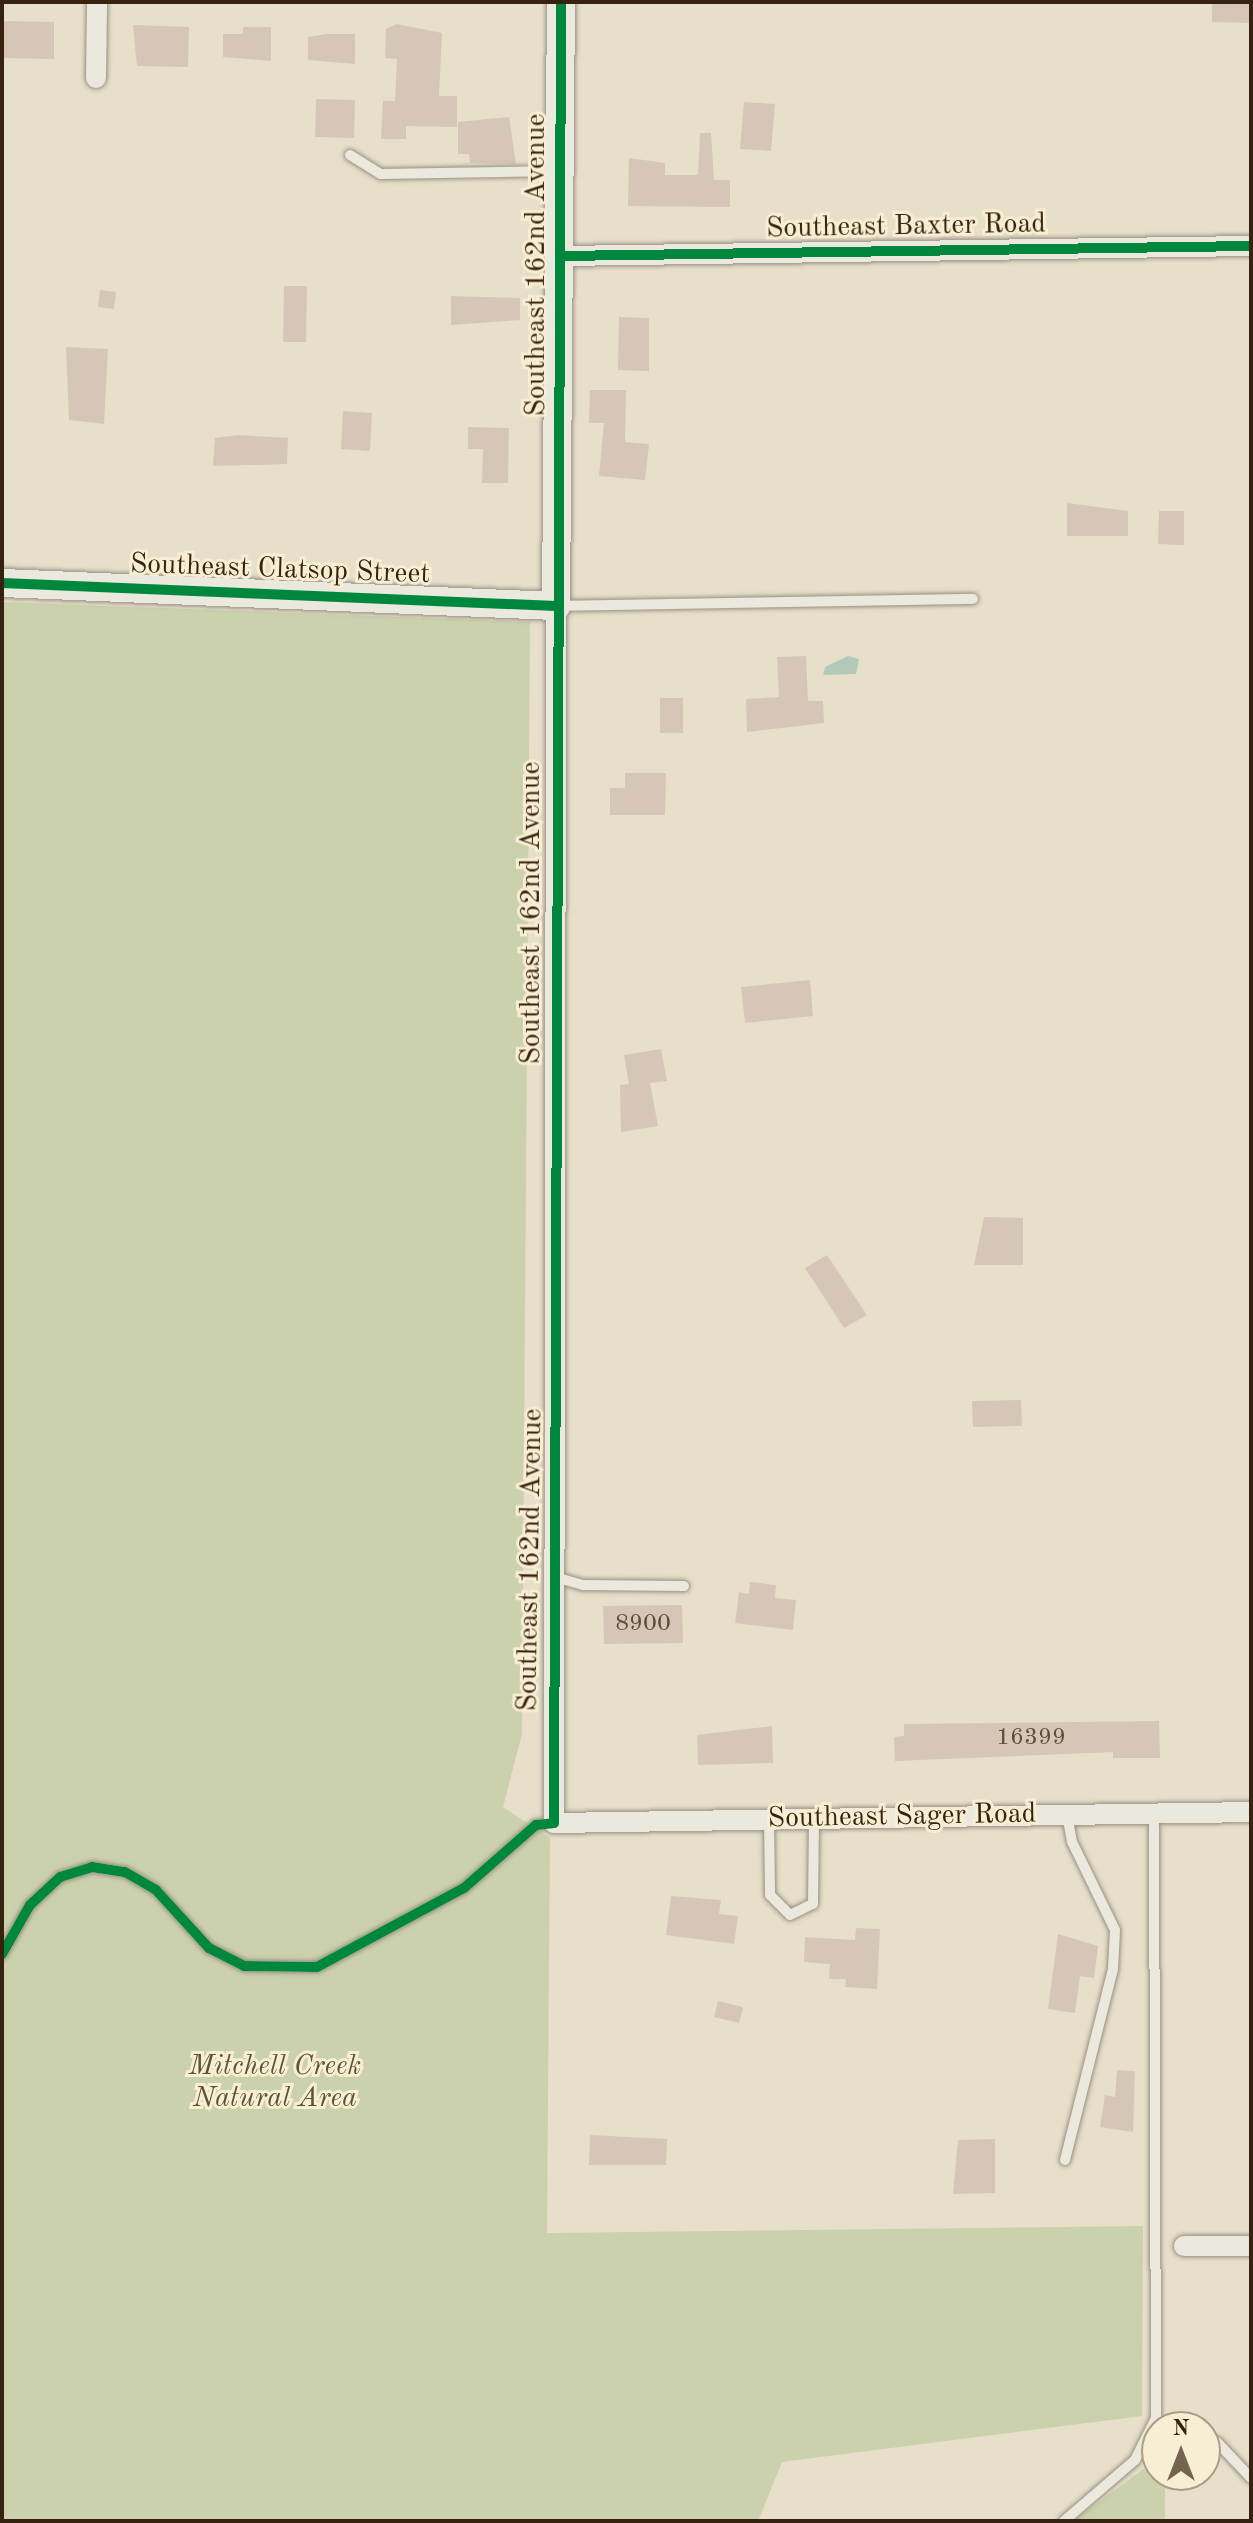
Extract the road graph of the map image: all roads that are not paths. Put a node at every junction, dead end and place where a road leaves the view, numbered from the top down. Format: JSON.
{"nodes":[{"id":1,"x":97,"y":2,"type":"edge"},
{"id":2,"x":561,"y":2,"type":"edge"},
{"id":3,"x":96,"y":78,"type":"dead end"},
{"id":4,"x":350,"y":155,"type":"dead end"},
{"id":5,"x":561,"y":171,"type":"junction"},
{"id":6,"x":1251,"y":246,"type":"edge"},
{"id":7,"x":561,"y":256,"type":"junction"},
{"id":8,"x":2,"y":583,"type":"edge"},
{"id":9,"x":973,"y":599,"type":"dead end"},
{"id":10,"x":556,"y":606,"type":"junction"},
{"id":11,"x":555,"y":1577,"type":"junction"},
{"id":12,"x":684,"y":1586,"type":"dead end"},
{"id":13,"x":1251,"y":1812,"type":"edge"},
{"id":14,"x":1067,"y":1814,"type":"junction"},
{"id":15,"x":1154,"y":1814,"type":"junction"},
{"id":16,"x":769,"y":1819,"type":"junction"},
{"id":17,"x":814,"y":1819,"type":"junction"},
{"id":18,"x":554,"y":1823,"type":"junction"},
{"id":19,"x":2,"y":1954,"type":"edge"},
{"id":20,"x":1065,"y":2160,"type":"dead end"},
{"id":21,"x":1184,"y":2246,"type":"dead end"},
{"id":22,"x":1251,"y":2246,"type":"edge"},
{"id":23,"x":1221,"y":2446,"type":"edge"},
{"id":24,"x":1251,"y":2478,"type":"edge"},
{"id":25,"x":1064,"y":2521,"type":"edge"}],
"edges":[{"from":1,"to":3,"type":"street"},
{"from":2,"to":5,"type":"street","name":"Southeast 162nd Avenue"},
{"from":4,"to":5,"type":"lane"},
{"from":5,"to":7,"type":"street","name":"Southeast 162nd Avenue"},
{"from":6,"to":7,"type":"street","name":"Southeast Baxter Road"},
{"from":7,"to":10,"type":"street","name":"Southeast 162nd Avenue"},
{"from":8,"to":10,"type":"street","name":"Southeast Clatsop Street"},
{"from":9,"to":10,"type":"lane"},
{"from":10,"to":11,"type":"street","name":"Southeast 162nd Avenue"},
{"from":11,"to":12,"type":"lane"},
{"from":11,"to":18,"type":"street","name":"Southeast 162nd Avenue"},
{"from":13,"to":15,"type":"street","name":"Southeast Sager Road"},
{"from":14,"to":15,"type":"street","name":"Southeast Sager Road"},
{"from":14,"to":17,"type":"street","name":"Southeast Sager Road"},
{"from":14,"to":20,"type":"lane"},
{"from":15,"to":25,"type":"lane"},
{"from":16,"to":17,"type":"street","name":"Southeast Sager Road"},
{"from":16,"to":17,"type":"lane"},
{"from":16,"to":18,"type":"street","name":"Southeast Sager Road"},
{"from":18,"to":19,"type":"lane"},
{"from":21,"to":22,"type":"street"},
{"from":23,"to":24,"type":"lane"}]}
